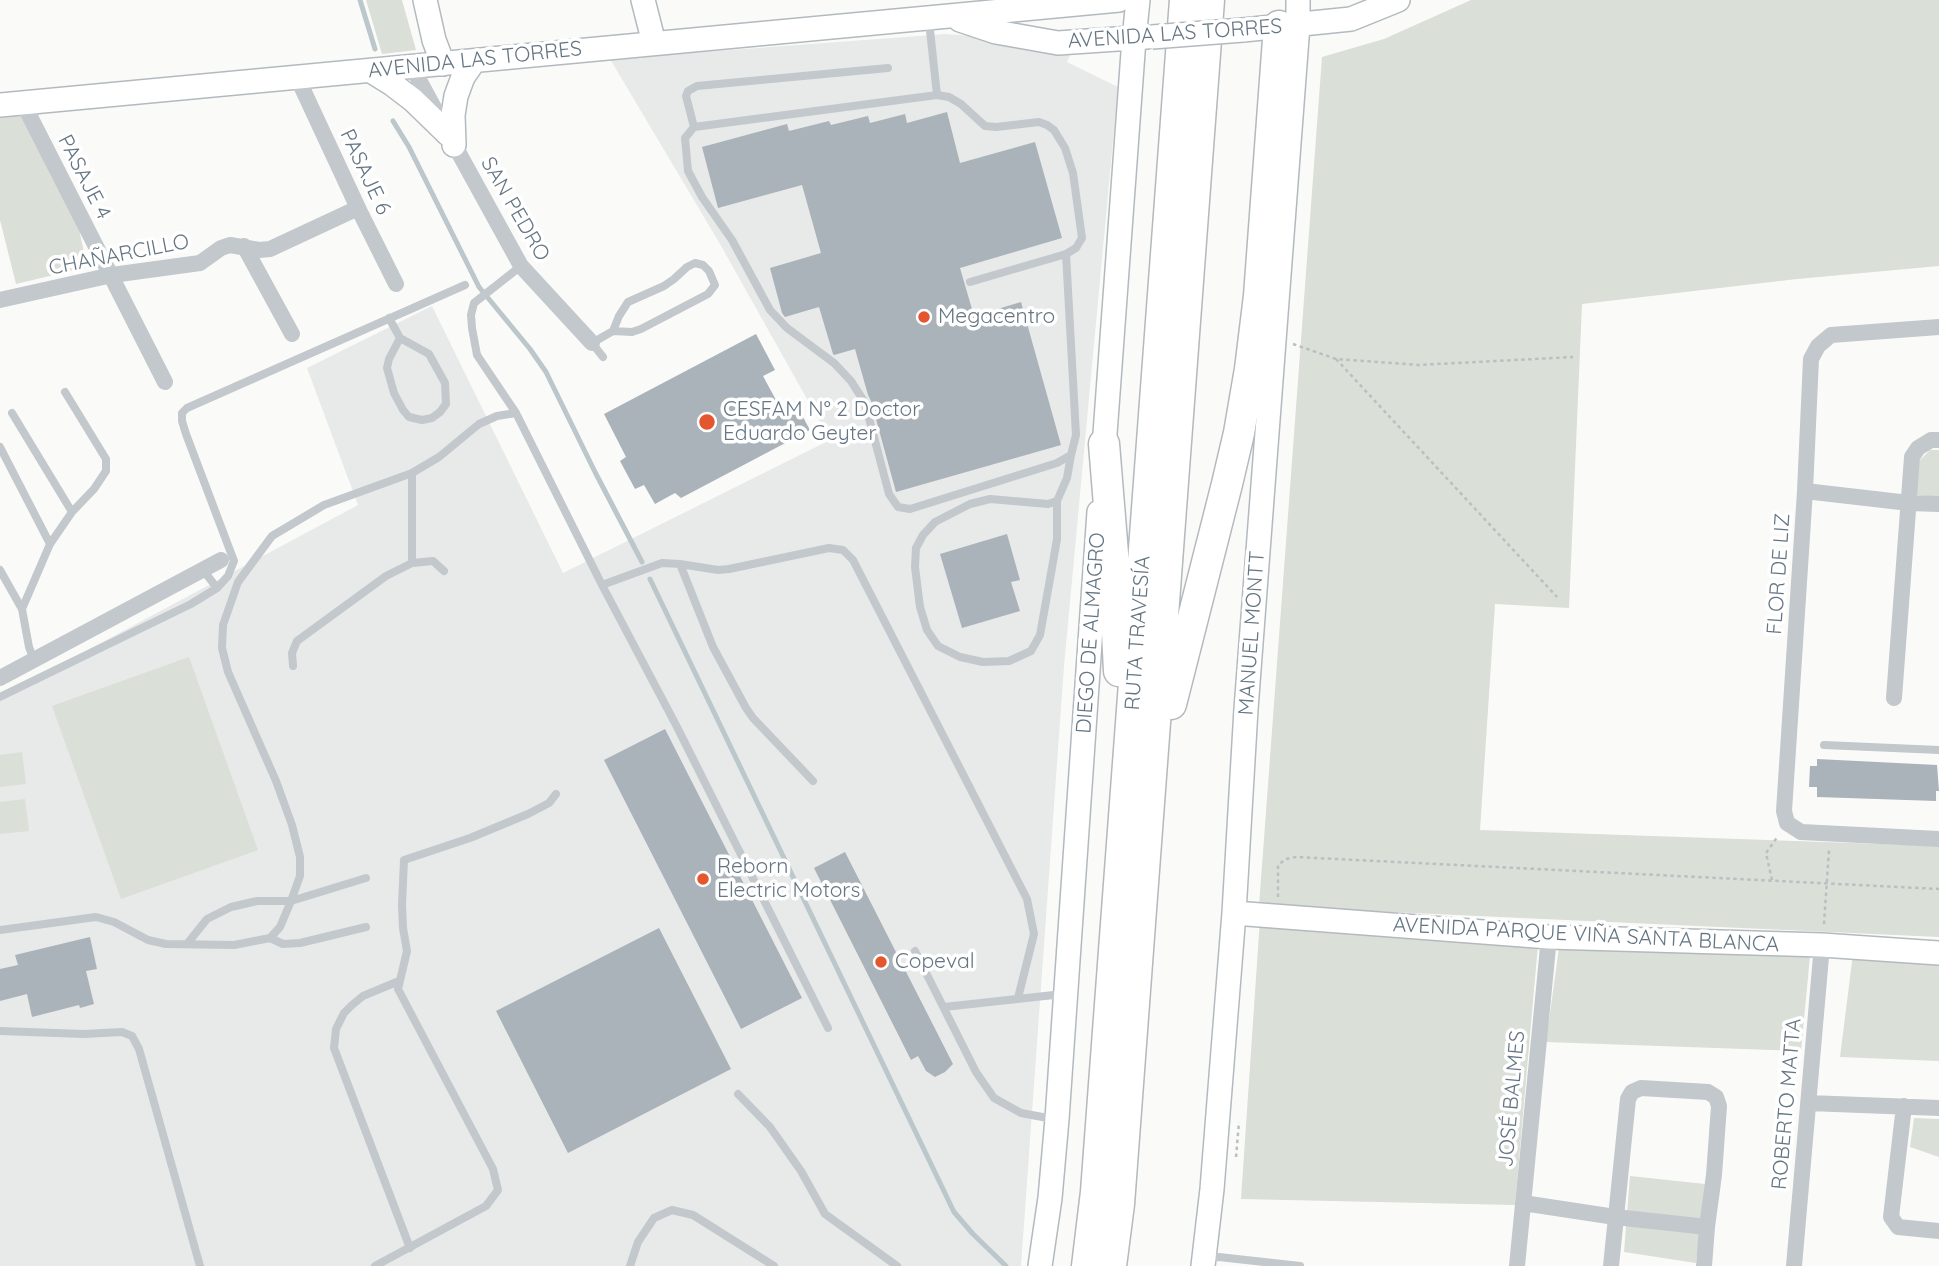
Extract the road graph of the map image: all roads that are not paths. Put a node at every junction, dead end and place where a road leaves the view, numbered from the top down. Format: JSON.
{"nodes":[{"id":1,"x":425,"y":0,"type":"edge"},
{"id":2,"x":643,"y":0,"type":"edge"},
{"id":3,"x":1119,"y":0,"type":"edge"},
{"id":4,"x":1138,"y":0,"type":"edge"},
{"id":5,"x":1185,"y":0,"type":"edge"},
{"id":6,"x":1209,"y":0,"type":"edge"},
{"id":7,"x":1298,"y":0,"type":"edge"},
{"id":8,"x":1398,"y":0,"type":"edge"},
{"id":9,"x":937,"y":12,"type":"edge"},
{"id":10,"x":1287,"y":17,"type":"edge"},
{"id":11,"x":1143,"y":38,"type":"junction"},
{"id":12,"x":654,"y":43,"type":"junction"},
{"id":13,"x":474,"y":61,"type":"junction"},
{"id":14,"x":443,"y":64,"type":"junction"},
{"id":15,"x":412,"y":67,"type":"junction"},
{"id":16,"x":888,"y":68,"type":"dead end"},
{"id":17,"x":371,"y":71,"type":"junction"},
{"id":18,"x":297,"y":77,"type":"junction"},
{"id":19,"x":937,"y":95,"type":"junction"},
{"id":20,"x":23,"y":103,"type":"junction"},
{"id":21,"x":0,"y":105,"type":"edge"},
{"id":22,"x":694,"y":127,"type":"junction"},
{"id":23,"x":451,"y":139,"type":"junction"},
{"id":24,"x":358,"y":208,"type":"junction"},
{"id":25,"x":244,"y":246,"type":"junction"},
{"id":26,"x":1066,"y":254,"type":"junction"},
{"id":27,"x":516,"y":270,"type":"junction"},
{"id":28,"x":112,"y":275,"type":"junction"},
{"id":29,"x":970,"y":282,"type":"dead end"},
{"id":30,"x":396,"y":284,"type":"dead end"},
{"id":31,"x":465,"y":285,"type":"dead end"},
{"id":32,"x":0,"y":300,"type":"edge"},
{"id":33,"x":389,"y":318,"type":"junction"},
{"id":34,"x":1939,"y":327,"type":"edge"},
{"id":35,"x":613,"y":331,"type":"junction"},
{"id":36,"x":292,"y":334,"type":"dead end"},
{"id":37,"x":400,"y":338,"type":"junction"},
{"id":38,"x":592,"y":343,"type":"junction"},
{"id":39,"x":603,"y":357,"type":"dead end"},
{"id":40,"x":164,"y":382,"type":"dead end"},
{"id":41,"x":65,"y":392,"type":"dead end"},
{"id":42,"x":12,"y":413,"type":"dead end"},
{"id":43,"x":516,"y":413,"type":"junction"},
{"id":44,"x":1939,"y":440,"type":"edge"},
{"id":45,"x":1104,"y":444,"type":"junction"},
{"id":46,"x":0,"y":447,"type":"edge"},
{"id":47,"x":1071,"y":455,"type":"junction"},
{"id":48,"x":412,"y":473,"type":"junction"},
{"id":49,"x":1805,"y":491,"type":"junction"},
{"id":50,"x":1057,"y":501,"type":"junction"},
{"id":51,"x":1909,"y":503,"type":"junction"},
{"id":52,"x":1939,"y":504,"type":"edge"},
{"id":53,"x":72,"y":512,"type":"junction"},
{"id":54,"x":50,"y":544,"type":"junction"},
{"id":55,"x":221,"y":560,"type":"dead end"},
{"id":56,"x":412,"y":563,"type":"junction"},
{"id":57,"x":680,"y":564,"type":"junction"},
{"id":58,"x":0,"y":570,"type":"edge"},
{"id":59,"x":203,"y":570,"type":"junction"},
{"id":60,"x":444,"y":571,"type":"dead end"},
{"id":61,"x":602,"y":585,"type":"junction"},
{"id":62,"x":217,"y":588,"type":"junction"},
{"id":63,"x":22,"y":609,"type":"junction"},
{"id":64,"x":34,"y":660,"type":"junction"},
{"id":65,"x":293,"y":666,"type":"dead end"},
{"id":66,"x":0,"y":678,"type":"edge"},
{"id":67,"x":0,"y":697,"type":"edge"},
{"id":68,"x":1894,"y":698,"type":"dead end"},
{"id":69,"x":1824,"y":745,"type":"dead end"},
{"id":70,"x":1939,"y":751,"type":"edge"},
{"id":71,"x":813,"y":781,"type":"dead end"},
{"id":72,"x":556,"y":794,"type":"dead end"},
{"id":73,"x":1138,"y":794,"type":"junction"},
{"id":74,"x":1939,"y":839,"type":"edge"},
{"id":75,"x":366,"y":878,"type":"dead end"},
{"id":76,"x":291,"y":901,"type":"junction"},
{"id":77,"x":1234,"y":913,"type":"junction"},
{"id":78,"x":366,"y":928,"type":"dead end"},
{"id":79,"x":0,"y":930,"type":"edge"},
{"id":80,"x":1549,"y":937,"type":"junction"},
{"id":81,"x":270,"y":938,"type":"junction"},
{"id":82,"x":187,"y":944,"type":"junction"},
{"id":83,"x":1822,"y":945,"type":"junction"},
{"id":84,"x":915,"y":951,"type":"dead end"},
{"id":85,"x":1939,"y":953,"type":"edge"},
{"id":86,"x":399,"y":981,"type":"junction"},
{"id":87,"x":1067,"y":993,"type":"junction"},
{"id":88,"x":1018,"y":998,"type":"junction"},
{"id":89,"x":944,"y":1007,"type":"junction"},
{"id":90,"x":828,"y":1028,"type":"dead end"},
{"id":91,"x":0,"y":1031,"type":"edge"},
{"id":92,"x":738,"y":1094,"type":"dead end"},
{"id":93,"x":1809,"y":1103,"type":"junction"},
{"id":94,"x":1904,"y":1106,"type":"junction"},
{"id":95,"x":1939,"y":1108,"type":"edge"},
{"id":96,"x":1058,"y":1119,"type":"junction"},
{"id":97,"x":1523,"y":1203,"type":"junction"},
{"id":98,"x":1615,"y":1217,"type":"junction"},
{"id":99,"x":1707,"y":1227,"type":"junction"},
{"id":100,"x":1939,"y":1231,"type":"edge"},
{"id":101,"x":410,"y":1248,"type":"junction"},
{"id":102,"x":1203,"y":1262,"type":"edge"},
{"id":103,"x":200,"y":1266,"type":"edge"},
{"id":104,"x":374,"y":1266,"type":"edge"},
{"id":105,"x":630,"y":1266,"type":"edge"},
{"id":106,"x":774,"y":1266,"type":"edge"},
{"id":107,"x":897,"y":1266,"type":"edge"},
{"id":108,"x":1040,"y":1266,"type":"edge"},
{"id":109,"x":1087,"y":1266,"type":"edge"},
{"id":110,"x":1111,"y":1266,"type":"edge"},
{"id":111,"x":1300,"y":1266,"type":"edge"},
{"id":112,"x":1517,"y":1266,"type":"edge"},
{"id":113,"x":1611,"y":1266,"type":"edge"},
{"id":114,"x":1704,"y":1266,"type":"edge"},
{"id":115,"x":1794,"y":1266,"type":"edge"}],
"edges":[{"from":1,"to":14,"type":"main road"},
{"from":2,"to":12,"type":"main road"},
{"from":3,"to":9,"type":"main road","name":"AVENIDA LAS TORRES"},
{"from":4,"to":11,"type":"main road","name":"DIEGO DE ALMAGRO"},
{"from":5,"to":73,"type":"highway","name":"RUTA TRAVESÍA"},
{"from":6,"to":73,"type":"highway","name":"RUTA TRAVESÍA"},
{"from":7,"to":10,"type":"main road","name":"MANUEL MONTT"},
{"from":8,"to":10,"type":"main road","name":"AVENIDA LAS TORRES"},
{"from":9,"to":11,"type":"main road","name":"AVENIDA LAS TORRES"},
{"from":9,"to":12,"type":"main road","name":"AVENIDA LAS TORRES"},
{"from":9,"to":19,"type":"lane"},
{"from":10,"to":11,"type":"main road","name":"AVENIDA LAS TORRES","bridge":true},
{"from":10,"to":73,"type":"highway"},
{"from":10,"to":77,"type":"main road","name":"MANUEL MONTT"},
{"from":11,"to":45,"type":"main road","name":"DIEGO DE ALMAGRO"},
{"from":12,"to":13,"type":"main road","name":"AVENIDA LAS TORRES"},
{"from":13,"to":14,"type":"main road","name":"AVENIDA LAS TORRES"},
{"from":13,"to":23,"type":"main road"},
{"from":14,"to":15,"type":"main road","name":"AVENIDA LAS TORRES"},
{"from":15,"to":17,"type":"main road","name":"AVENIDA LAS TORRES"},
{"from":15,"to":23,"type":"street","name":"SAN PEDRO"},
{"from":16,"to":22,"type":"lane"},
{"from":17,"to":18,"type":"main road","name":"AVENIDA LAS TORRES"},
{"from":17,"to":23,"type":"main road"},
{"from":18,"to":20,"type":"main road","name":"AVENIDA LAS TORRES"},
{"from":18,"to":24,"type":"street","name":"PASAJE 6"},
{"from":19,"to":22,"type":"lane"},
{"from":19,"to":26,"type":"lane"},
{"from":20,"to":21,"type":"main road","name":"AVENIDA LAS TORRES"},
{"from":20,"to":28,"type":"street","name":"PASAJE 4"},
{"from":22,"to":47,"type":"lane"},
{"from":23,"to":27,"type":"street","name":"SAN PEDRO"},
{"from":24,"to":25,"type":"street","name":"CHAÑARCILLO"},
{"from":24,"to":30,"type":"street","name":"PASAJE 6"},
{"from":25,"to":28,"type":"street","name":"CHAÑARCILLO"},
{"from":25,"to":36,"type":"street"},
{"from":26,"to":29,"type":"lane"},
{"from":26,"to":47,"type":"lane"},
{"from":27,"to":38,"type":"street","name":"SAN PEDRO"},
{"from":27,"to":43,"type":"lane"},
{"from":28,"to":32,"type":"street","name":"CHAÑARCILLO"},
{"from":28,"to":40,"type":"street","name":"PASAJE 4"},
{"from":31,"to":33,"type":"lane"},
{"from":33,"to":37,"type":"lane"},
{"from":33,"to":62,"type":"lane"},
{"from":34,"to":49,"type":"street","name":"FLOR DE LIZ"},
{"from":35,"to":35,"type":"lane"},
{"from":35,"to":38,"type":"lane"},
{"from":37,"to":37,"type":"lane"},
{"from":38,"to":39,"type":"lane","name":"SAN PEDRO"},
{"from":41,"to":53,"type":"lane"},
{"from":42,"to":53,"type":"lane"},
{"from":43,"to":48,"type":"lane"},
{"from":43,"to":61,"type":"lane"},
{"from":44,"to":51,"type":"street"},
{"from":45,"to":73,"type":"highway"},
{"from":45,"to":87,"type":"main road","name":"DIEGO DE ALMAGRO"},
{"from":46,"to":54,"type":"lane"},
{"from":47,"to":50,"type":"lane"},
{"from":48,"to":56,"type":"lane"},
{"from":48,"to":76,"type":"lane"},
{"from":49,"to":51,"type":"street"},
{"from":49,"to":74,"type":"street","name":"FLOR DE LIZ"},
{"from":50,"to":50,"type":"lane"},
{"from":51,"to":52,"type":"street"},
{"from":51,"to":68,"type":"street"},
{"from":53,"to":54,"type":"lane"},
{"from":54,"to":63,"type":"lane"},
{"from":55,"to":59,"type":"street"},
{"from":56,"to":60,"type":"lane"},
{"from":56,"to":65,"type":"lane"},
{"from":57,"to":61,"type":"lane"},
{"from":57,"to":71,"type":"lane"},
{"from":57,"to":88,"type":"lane"},
{"from":58,"to":63,"type":"lane"},
{"from":59,"to":62,"type":"lane"},
{"from":59,"to":64,"type":"street"},
{"from":61,"to":90,"type":"lane"},
{"from":62,"to":67,"type":"lane"},
{"from":63,"to":64,"type":"lane"},
{"from":64,"to":66,"type":"street"},
{"from":69,"to":70,"type":"lane"},
{"from":72,"to":86,"type":"lane"},
{"from":73,"to":109,"type":"highway","name":"RUTA TRAVESÍA"},
{"from":73,"to":110,"type":"highway","name":"RUTA TRAVESÍA"},
{"from":75,"to":76,"type":"lane"},
{"from":76,"to":81,"type":"lane"},
{"from":76,"to":82,"type":"lane"},
{"from":77,"to":80,"type":"main road","name":"AVENIDA PARQUE VIÑA SANTA BLANCA"},
{"from":77,"to":102,"type":"main road","name":"MANUEL MONTT"},
{"from":78,"to":81,"type":"lane"},
{"from":79,"to":82,"type":"lane"},
{"from":80,"to":83,"type":"main road","name":"AVENIDA PARQUE VIÑA SANTA BLANCA"},
{"from":80,"to":97,"type":"street","name":"JOSÉ BALMES"},
{"from":81,"to":82,"type":"lane"},
{"from":83,"to":85,"type":"main road","name":"AVENIDA PARQUE VIÑA SANTA BLANCA"},
{"from":83,"to":93,"type":"street","name":"ROBERTO MATTA"},
{"from":84,"to":89,"type":"lane"},
{"from":86,"to":101,"type":"lane"},
{"from":86,"to":101,"type":"lane"},
{"from":87,"to":88,"type":"lane"},
{"from":87,"to":96,"type":"main road","name":"DIEGO DE ALMAGRO"},
{"from":88,"to":89,"type":"lane"},
{"from":89,"to":96,"type":"lane"},
{"from":91,"to":103,"type":"lane"},
{"from":92,"to":107,"type":"lane"},
{"from":93,"to":94,"type":"street"},
{"from":93,"to":115,"type":"street","name":"ROBERTO MATTA"},
{"from":94,"to":95,"type":"street"},
{"from":94,"to":100,"type":"street"},
{"from":96,"to":108,"type":"main road","name":"DIEGO DE ALMAGRO"},
{"from":97,"to":98,"type":"street"},
{"from":97,"to":112,"type":"street","name":"JOSÉ BALMES"},
{"from":98,"to":99,"type":"street"},
{"from":98,"to":99,"type":"street"},
{"from":98,"to":113,"type":"street"},
{"from":99,"to":114,"type":"street"},
{"from":101,"to":104,"type":"lane"},
{"from":102,"to":111,"type":"lane"},
{"from":105,"to":106,"type":"lane"}]}
